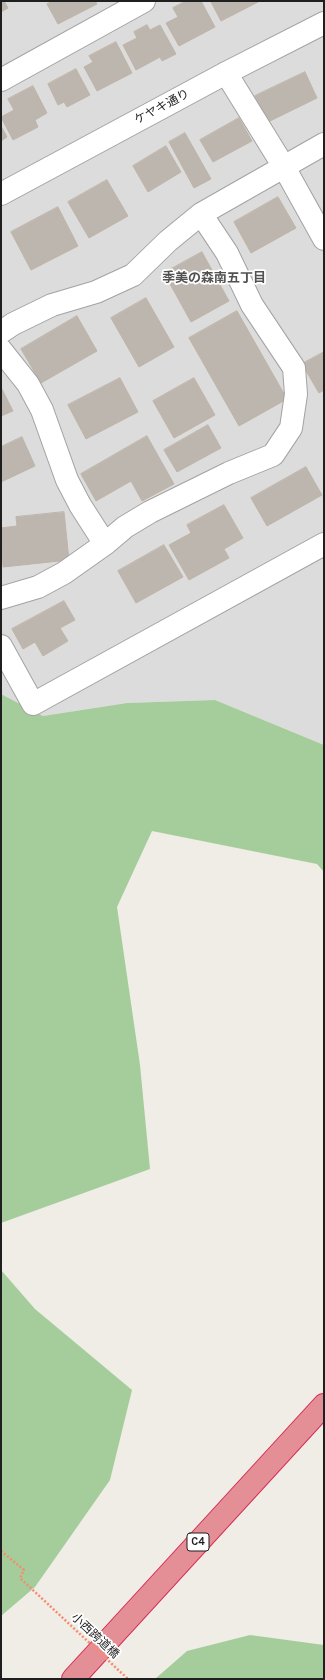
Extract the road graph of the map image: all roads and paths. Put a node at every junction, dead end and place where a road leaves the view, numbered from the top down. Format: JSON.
{"nodes":[{"id":1,"x":144,"y":1,"type":"edge"},
{"id":2,"x":324,"y":23,"type":"edge"},
{"id":3,"x":226,"y":73,"type":"junction"},
{"id":4,"x":1,"y":80,"type":"edge"},
{"id":5,"x":324,"y":144,"type":"edge"},
{"id":6,"x":284,"y":167,"type":"junction"},
{"id":7,"x":1,"y":194,"type":"edge"},
{"id":8,"x":201,"y":214,"type":"junction"},
{"id":9,"x":324,"y":239,"type":"edge"},
{"id":10,"x":1,"y":332,"type":"edge"},
{"id":11,"x":1,"y":350,"type":"edge"},
{"id":12,"x":105,"y":544,"type":"junction"},
{"id":13,"x":324,"y":544,"type":"edge"},
{"id":14,"x":1,"y":598,"type":"edge"},
{"id":15,"x":1,"y":646,"type":"edge"},
{"id":16,"x":324,"y":1405,"type":"edge"},
{"id":17,"x":1,"y":1551,"type":"edge"},
{"id":18,"x":73,"y":1679,"type":"edge"},
{"id":19,"x":128,"y":1679,"type":"edge"}],
"edges":[{"from":1,"to":4,"type":"street"},
{"from":2,"to":3,"type":"street","name":"ケヤキ通り"},
{"from":3,"to":6,"type":"street"},
{"from":3,"to":7,"type":"street","name":"ケヤキ通り"},
{"from":5,"to":6,"type":"street"},
{"from":6,"to":8,"type":"street"},
{"from":6,"to":9,"type":"street"},
{"from":8,"to":10,"type":"street"},
{"from":8,"to":12,"type":"street"},
{"from":11,"to":12,"type":"street"},
{"from":12,"to":14,"type":"street"},
{"from":13,"to":15,"type":"street"},
{"from":16,"to":18,"type":"highway","number":"C4"},
{"from":17,"to":19,"type":"path","name":"小西跨道橋","bridge":true}]}
